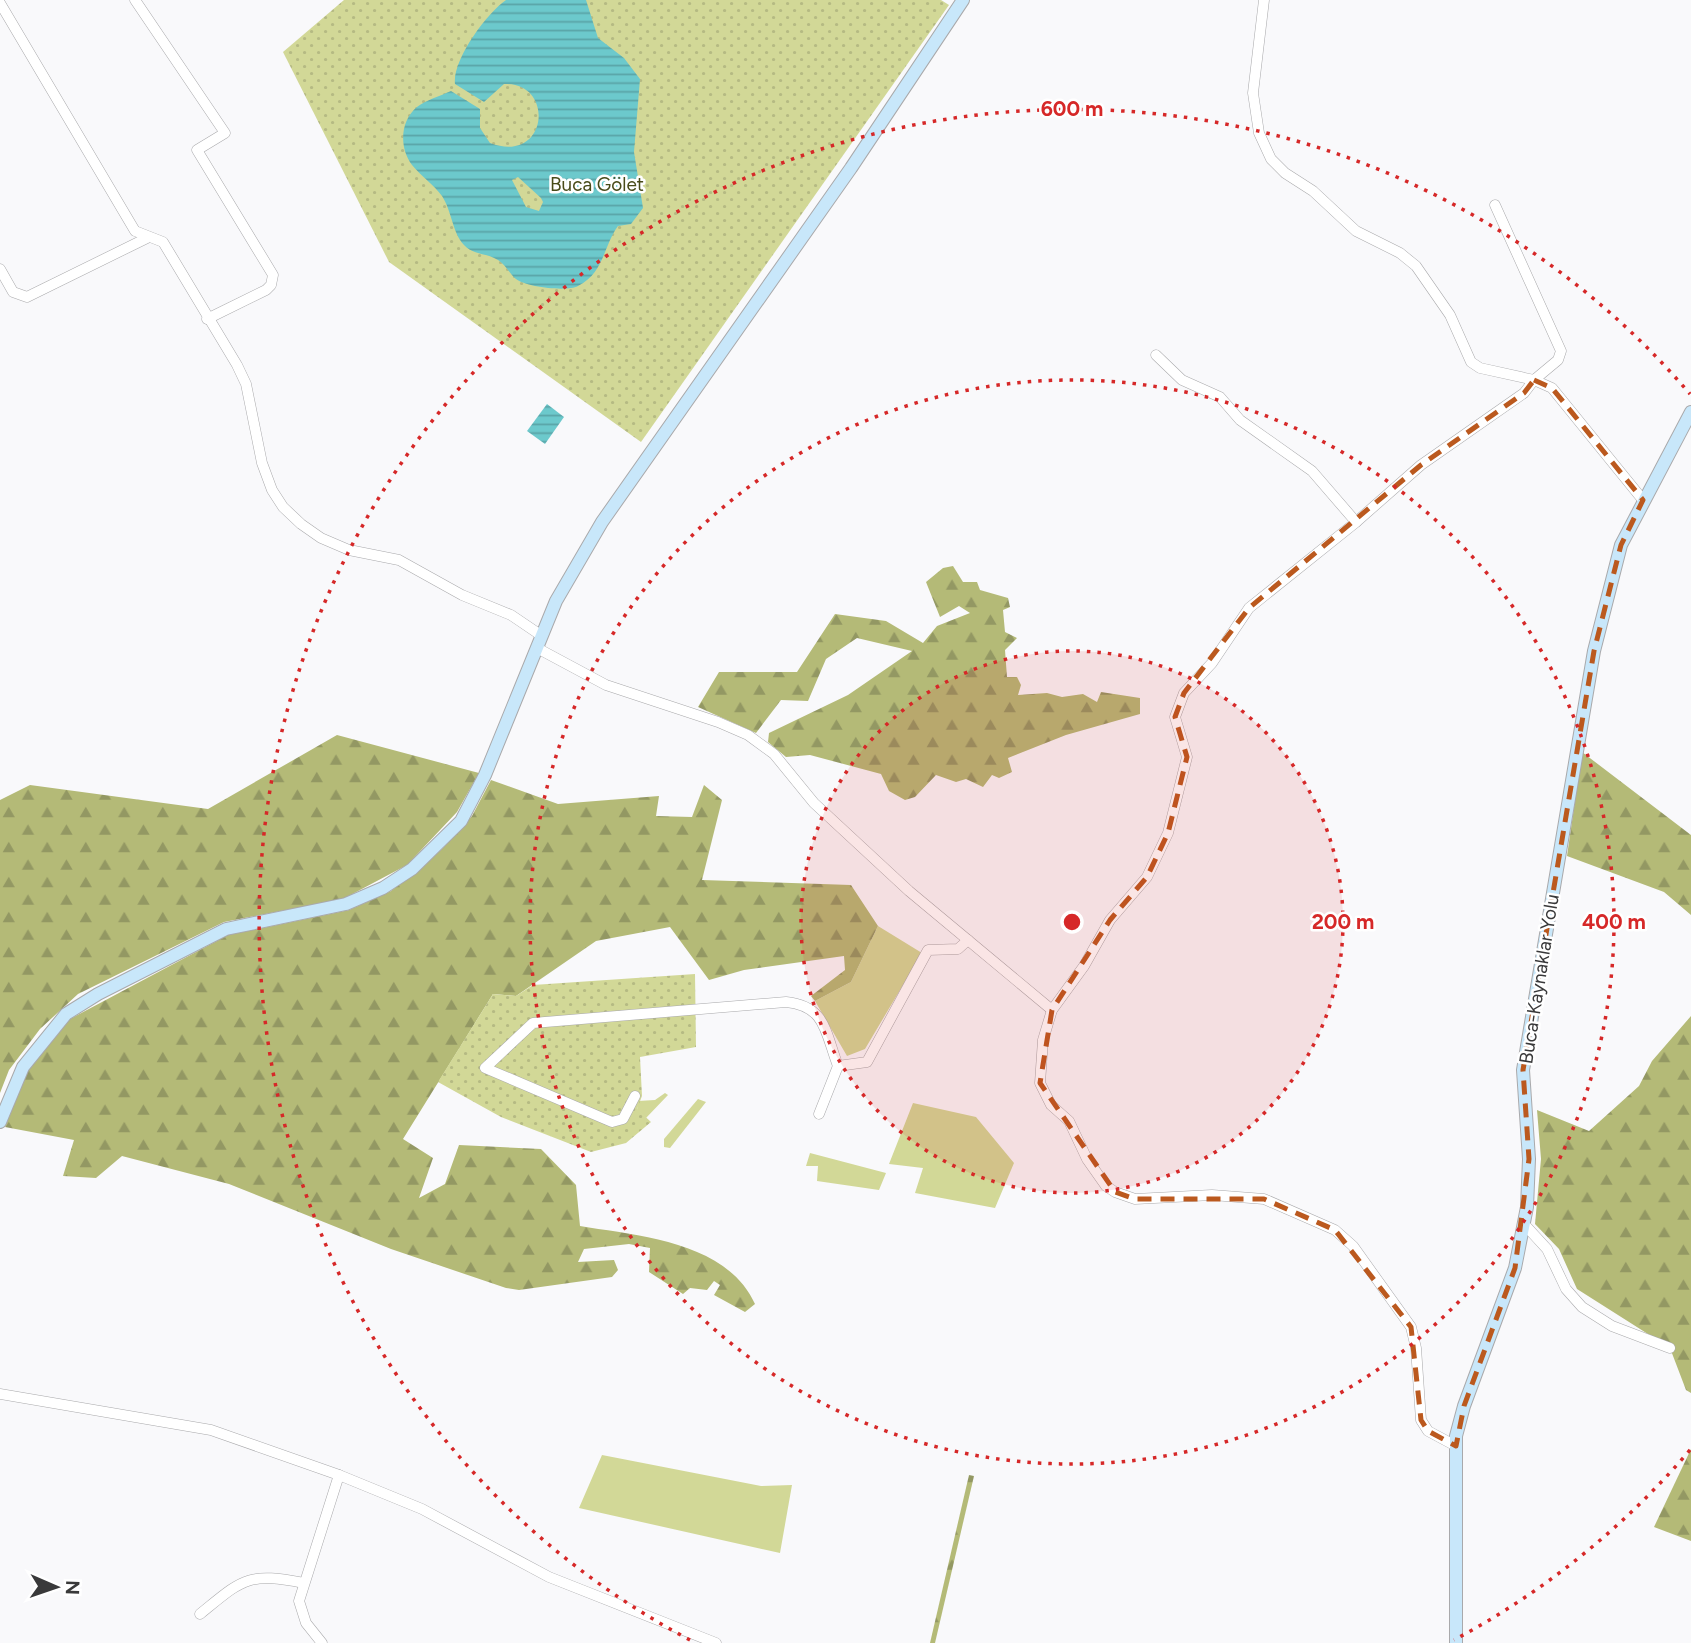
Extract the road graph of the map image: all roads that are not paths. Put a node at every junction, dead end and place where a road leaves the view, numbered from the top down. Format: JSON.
{"nodes":[{"id":1,"x":135,"y":0,"type":"edge"},
{"id":2,"x":963,"y":0,"type":"edge"},
{"id":3,"x":1264,"y":0,"type":"edge"},
{"id":4,"x":0,"y":3,"type":"edge"},
{"id":5,"x":1495,"y":205,"type":"dead end"},
{"id":6,"x":147,"y":238,"type":"junction"},
{"id":7,"x":0,"y":269,"type":"edge"},
{"id":8,"x":207,"y":319,"type":"junction"},
{"id":9,"x":1156,"y":355,"type":"dead end"},
{"id":10,"x":1534,"y":380,"type":"junction"},
{"id":11,"x":1691,"y":412,"type":"edge"},
{"id":12,"x":1643,"y":500,"type":"junction"},
{"id":13,"x":1356,"y":522,"type":"junction"},
{"id":14,"x":539,"y":642,"type":"junction"},
{"id":15,"x":968,"y":940,"type":"junction"},
{"id":16,"x":1052,"y":1010,"type":"junction"},
{"id":17,"x":838,"y":1066,"type":"junction"},
{"id":18,"x":635,"y":1096,"type":"dead end"},
{"id":19,"x":818,"y":1114,"type":"dead end"},
{"id":20,"x":0,"y":1122,"type":"edge"},
{"id":21,"x":1524,"y":1224,"type":"junction"},
{"id":22,"x":1670,"y":1348,"type":"dead end"},
{"id":23,"x":0,"y":1394,"type":"edge"},
{"id":24,"x":1456,"y":1446,"type":"junction"},
{"id":25,"x":339,"y":1475,"type":"junction"},
{"id":26,"x":304,"y":1583,"type":"junction"},
{"id":27,"x":200,"y":1614,"type":"dead end"},
{"id":28,"x":322,"y":1643,"type":"edge"},
{"id":29,"x":716,"y":1643,"type":"edge"},
{"id":30,"x":1456,"y":1643,"type":"edge"}],
"edges":[{"from":1,"to":8,"type":"street"},
{"from":2,"to":14,"type":"street"},
{"from":3,"to":10,"type":"street"},
{"from":4,"to":6,"type":"street"},
{"from":5,"to":10,"type":"street"},
{"from":6,"to":7,"type":"street"},
{"from":6,"to":8,"type":"street"},
{"from":8,"to":14,"type":"street"},
{"from":9,"to":13,"type":"street"},
{"from":10,"to":12,"type":"street"},
{"from":10,"to":13,"type":"street"},
{"from":11,"to":12,"type":"street","name":"Buca-Kaynaklar Yolu"},
{"from":12,"to":21,"type":"street","name":"Buca-Kaynaklar Yolu"},
{"from":13,"to":16,"type":"street"},
{"from":14,"to":15,"type":"street"},
{"from":14,"to":20,"type":"street"},
{"from":15,"to":16,"type":"street"},
{"from":15,"to":17,"type":"street"},
{"from":16,"to":24,"type":"street"},
{"from":17,"to":18,"type":"street"},
{"from":17,"to":19,"type":"street"},
{"from":21,"to":22,"type":"street"},
{"from":21,"to":24,"type":"street","name":"Buca-Kaynaklar Yolu"},
{"from":23,"to":25,"type":"street"},
{"from":24,"to":30,"type":"street","name":"Buca-Kaynaklar Yolu"},
{"from":25,"to":26,"type":"street"},
{"from":25,"to":29,"type":"street"},
{"from":26,"to":27,"type":"street"},
{"from":26,"to":28,"type":"street"}]}
